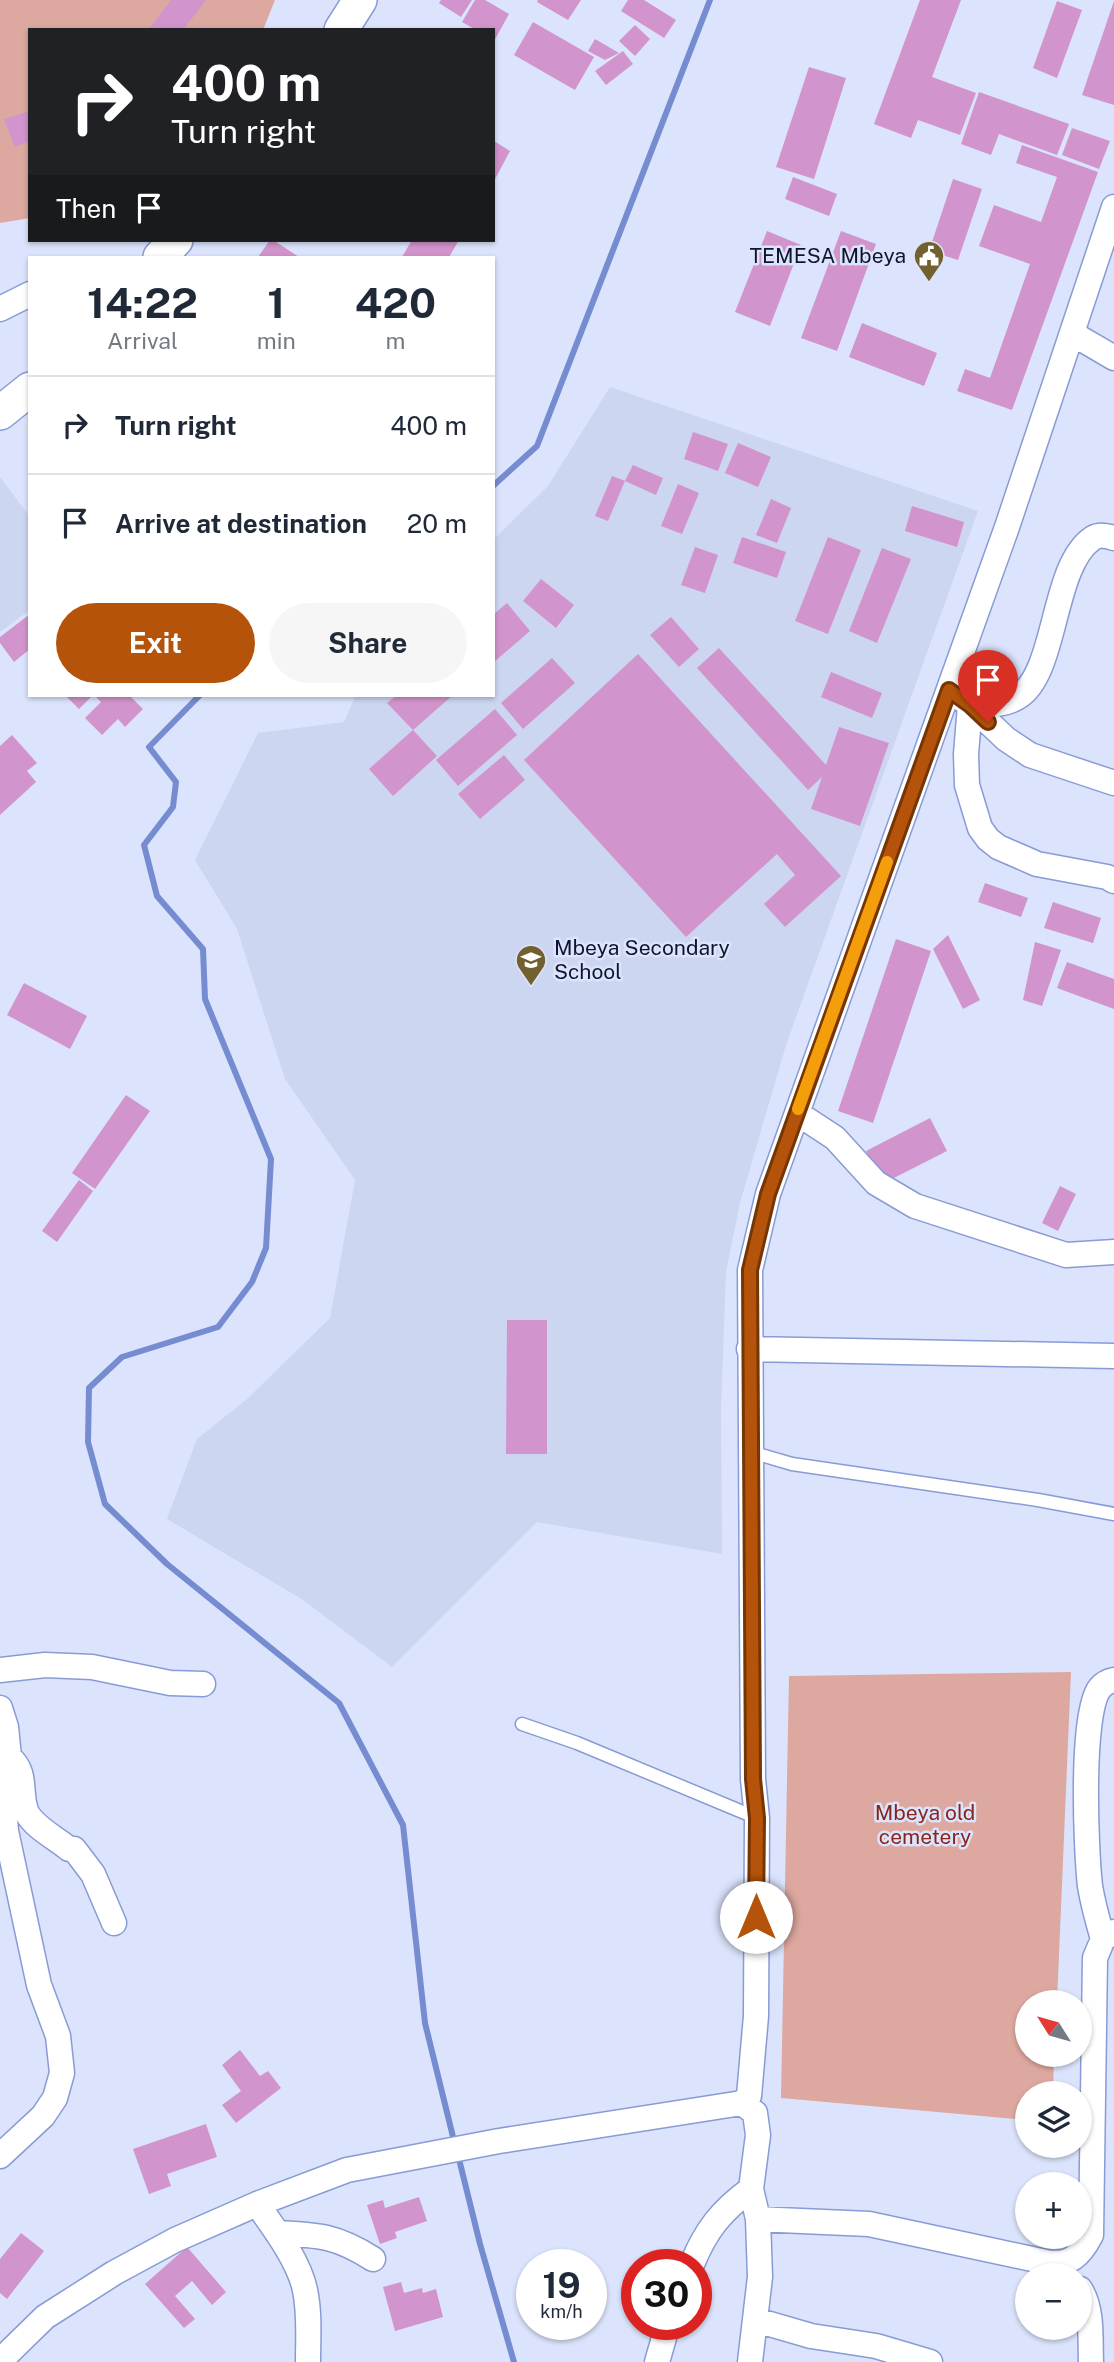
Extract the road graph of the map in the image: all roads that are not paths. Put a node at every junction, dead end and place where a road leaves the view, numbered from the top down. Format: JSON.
{"nodes":[{"id":1,"x":360,"y":0,"type":"edge"},
{"id":2,"x":342,"y":28,"type":"edge"},
{"id":3,"x":1114,"y":207,"type":"edge"},
{"id":4,"x":174,"y":242,"type":"edge"},
{"id":5,"x":161,"y":256,"type":"edge"},
{"id":6,"x":28,"y":296,"type":"edge"},
{"id":7,"x":0,"y":309,"type":"edge"},
{"id":8,"x":1073,"y":334,"type":"junction"},
{"id":9,"x":1114,"y":358,"type":"edge"},
{"id":10,"x":28,"y":392,"type":"edge"},
{"id":11,"x":0,"y":413,"type":"edge"},
{"id":12,"x":1114,"y":538,"type":"edge"},
{"id":13,"x":949,"y":690,"type":"junction"},
{"id":14,"x":970,"y":705,"type":"junction"},
{"id":15,"x":1114,"y":783,"type":"edge"},
{"id":16,"x":1114,"y":881,"type":"edge"},
{"id":17,"x":797,"y":1113,"type":"junction"},
{"id":18,"x":1114,"y":1252,"type":"edge"},
{"id":19,"x":749,"y":1349,"type":"junction"},
{"id":20,"x":1114,"y":1356,"type":"edge"},
{"id":21,"x":751,"y":1452,"type":"junction"},
{"id":22,"x":1114,"y":1514,"type":"edge"},
{"id":23,"x":0,"y":1670,"type":"edge"},
{"id":24,"x":1114,"y":1680,"type":"edge"},
{"id":25,"x":203,"y":1684,"type":"dead end"},
{"id":26,"x":0,"y":1708,"type":"edge"},
{"id":27,"x":523,"y":1724,"type":"dead end"},
{"id":28,"x":9,"y":1757,"type":"junction"},
{"id":29,"x":757,"y":1818,"type":"junction"},
{"id":30,"x":114,"y":1923,"type":"dead end"},
{"id":31,"x":1108,"y":1935,"type":"edge"},
{"id":32,"x":742,"y":2103,"type":"junction"},
{"id":33,"x":0,"y":2156,"type":"edge"},
{"id":34,"x":751,"y":2189,"type":"junction"},
{"id":35,"x":257,"y":2204,"type":"junction"},
{"id":36,"x":758,"y":2219,"type":"junction"},
{"id":37,"x":277,"y":2233,"type":"junction"},
{"id":38,"x":698,"y":2249,"type":"edge"},
{"id":39,"x":373,"y":2259,"type":"dead end"},
{"id":40,"x":1048,"y":2263,"type":"edge"},
{"id":41,"x":1071,"y":2263,"type":"edge"},
{"id":42,"x":756,"y":2320,"type":"junction"},
{"id":43,"x":663,"y":2340,"type":"edge"},
{"id":44,"x":1090,"y":2340,"type":"edge"},
{"id":45,"x":0,"y":2361,"type":"edge"},
{"id":46,"x":308,"y":2362,"type":"edge"},
{"id":47,"x":657,"y":2362,"type":"edge"},
{"id":48,"x":750,"y":2362,"type":"edge"},
{"id":49,"x":930,"y":2362,"type":"edge"},
{"id":50,"x":1091,"y":2362,"type":"edge"}],
"edges":[{"from":1,"to":2,"type":"street"},
{"from":3,"to":8,"type":"street"},
{"from":4,"to":5,"type":"street"},
{"from":6,"to":7,"type":"street"},
{"from":8,"to":9,"type":"street"},
{"from":8,"to":13,"type":"street"},
{"from":10,"to":11,"type":"street"},
{"from":12,"to":14,"type":"street"},
{"from":13,"to":14,"type":"street"},
{"from":13,"to":17,"type":"street"},
{"from":14,"to":15,"type":"street"},
{"from":14,"to":16,"type":"street"},
{"from":17,"to":18,"type":"street"},
{"from":17,"to":19,"type":"street"},
{"from":19,"to":20,"type":"street"},
{"from":19,"to":21,"type":"street"},
{"from":21,"to":22,"type":"lane"},
{"from":21,"to":29,"type":"street"},
{"from":23,"to":25,"type":"street"},
{"from":24,"to":31,"type":"street"},
{"from":26,"to":28,"type":"street"},
{"from":27,"to":29,"type":"lane"},
{"from":28,"to":30,"type":"street"},
{"from":28,"to":33,"type":"street"},
{"from":29,"to":32,"type":"street"},
{"from":31,"to":41,"type":"street"},
{"from":32,"to":34,"type":"street"},
{"from":32,"to":35,"type":"street"},
{"from":34,"to":36,"type":"street"},
{"from":34,"to":38,"type":"street"},
{"from":35,"to":37,"type":"street"},
{"from":35,"to":45,"type":"street"},
{"from":36,"to":40,"type":"street"},
{"from":36,"to":42,"type":"street"},
{"from":37,"to":39,"type":"street"},
{"from":37,"to":46,"type":"street"},
{"from":42,"to":48,"type":"street"},
{"from":42,"to":49,"type":"street"},
{"from":43,"to":47,"type":"street"},
{"from":44,"to":50,"type":"street"}]}
